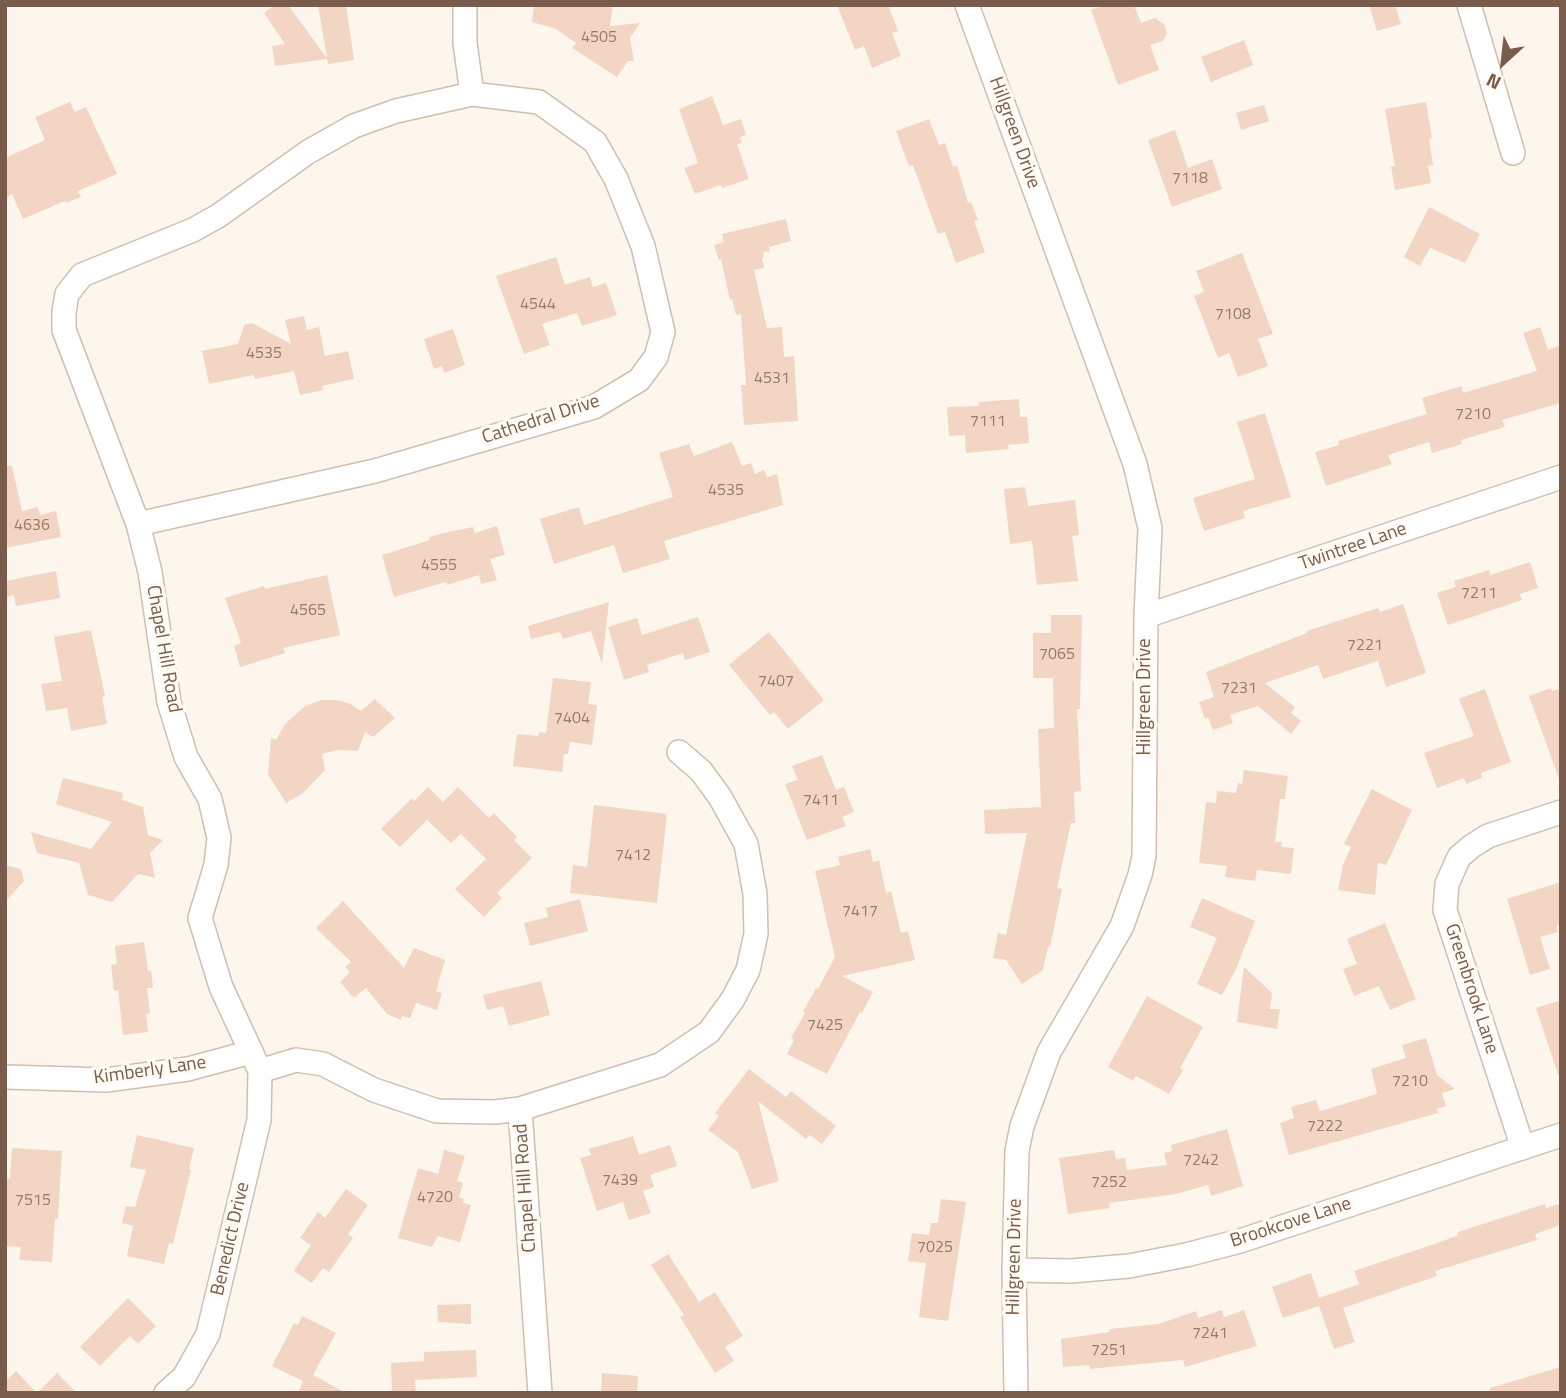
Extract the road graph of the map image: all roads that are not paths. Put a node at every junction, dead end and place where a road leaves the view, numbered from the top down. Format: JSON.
{"nodes":[{"id":1,"x":465,"y":5,"type":"edge"},
{"id":2,"x":967,"y":5,"type":"edge"},
{"id":3,"x":1469,"y":5,"type":"edge"},
{"id":4,"x":472,"y":94,"type":"junction"},
{"id":5,"x":1513,"y":153,"type":"dead end"},
{"id":6,"x":1561,"y":477,"type":"edge"},
{"id":7,"x":138,"y":524,"type":"junction"},
{"id":8,"x":1146,"y":616,"type":"junction"},
{"id":9,"x":679,"y":752,"type":"dead end"},
{"id":10,"x":1561,"y":811,"type":"edge"},
{"id":11,"x":256,"y":1061,"type":"junction"},
{"id":12,"x":5,"y":1077,"type":"edge"},
{"id":13,"x":520,"y":1109,"type":"junction"},
{"id":14,"x":1561,"y":1135,"type":"edge"},
{"id":15,"x":1523,"y":1148,"type":"junction"},
{"id":16,"x":1014,"y":1270,"type":"junction"},
{"id":17,"x":166,"y":1393,"type":"edge"},
{"id":18,"x":540,"y":1393,"type":"edge"},
{"id":19,"x":1016,"y":1393,"type":"edge"}],
"edges":[{"from":1,"to":4,"type":"street"},
{"from":2,"to":8,"type":"street","name":"Hillgreen Drive"},
{"from":3,"to":5,"type":"street"},
{"from":4,"to":7,"type":"street","name":"Chapel Hill Road"},
{"from":4,"to":7,"type":"street","name":"Cathedral Drive"},
{"from":6,"to":8,"type":"street","name":"Twintree Lane"},
{"from":7,"to":11,"type":"street","name":"Chapel Hill Road"},
{"from":8,"to":16,"type":"street","name":"Hillgreen Drive"},
{"from":9,"to":13,"type":"street"},
{"from":10,"to":15,"type":"street","name":"Greenbrook Lane"},
{"from":11,"to":12,"type":"street","name":"Kimberly Lane"},
{"from":11,"to":13,"type":"street","name":"Chapel Hill Road"},
{"from":11,"to":17,"type":"street","name":"Benedict Drive"},
{"from":13,"to":18,"type":"street","name":"Chapel Hill Road"},
{"from":14,"to":15,"type":"street","name":"Brookcove Lane"},
{"from":15,"to":16,"type":"street","name":"Brookcove Lane"},
{"from":16,"to":19,"type":"street","name":"Hillgreen Drive"}]}
